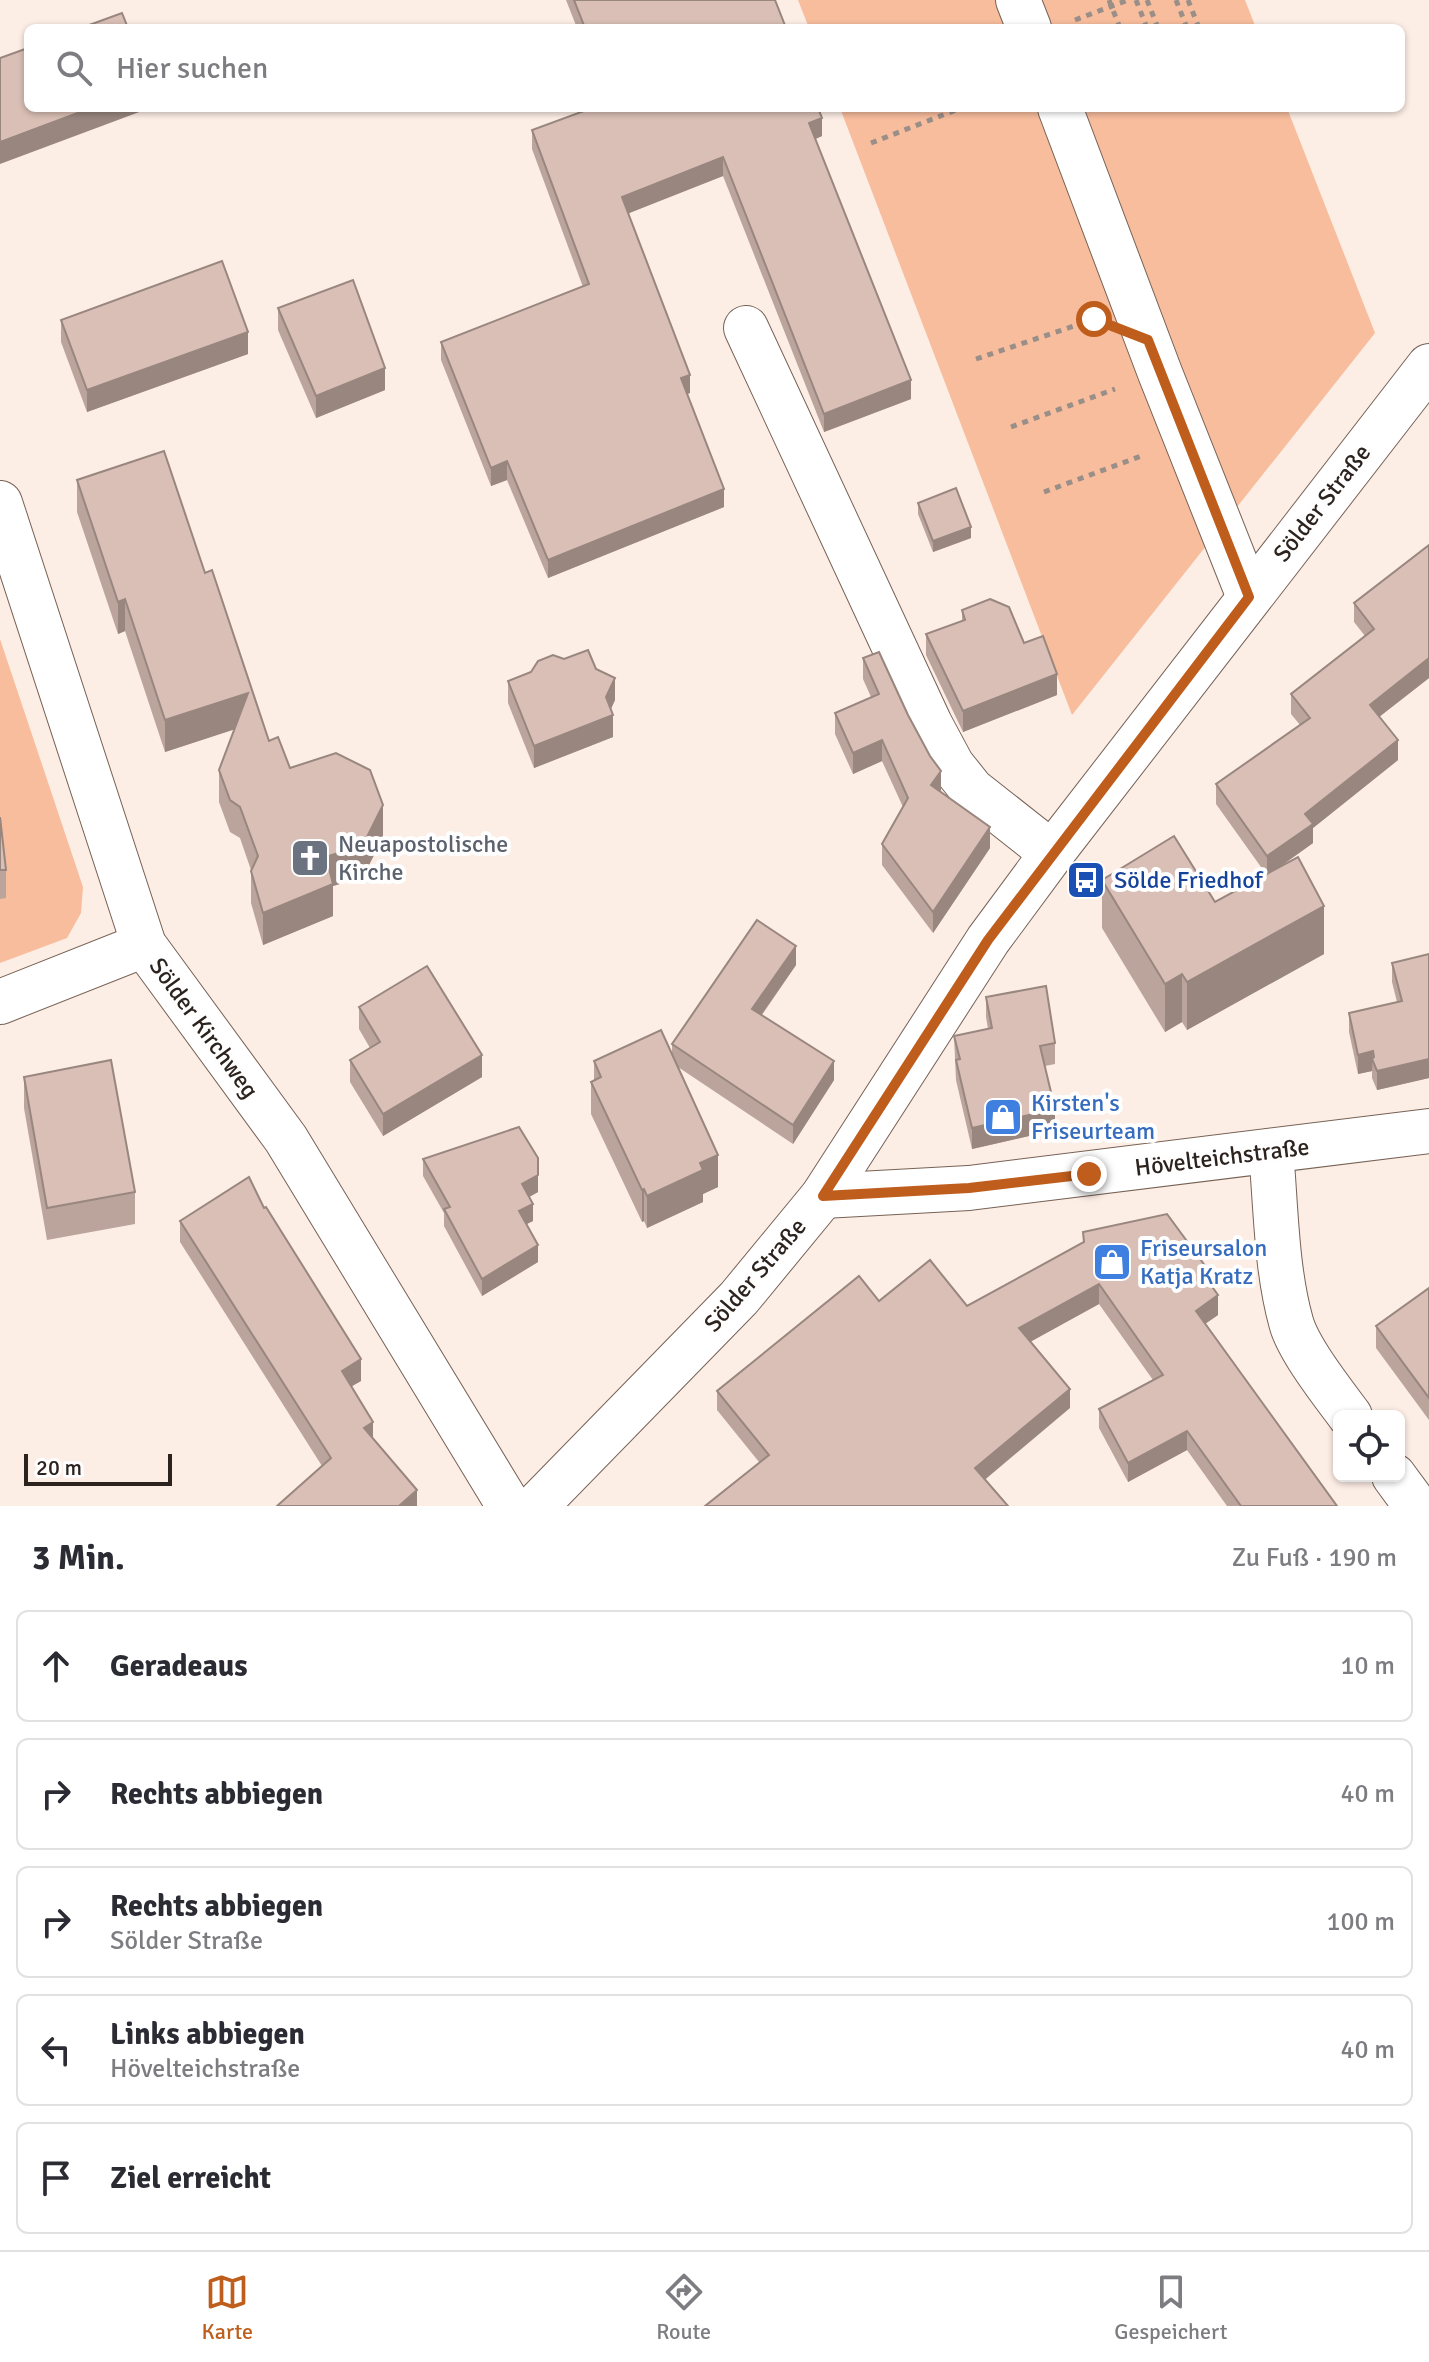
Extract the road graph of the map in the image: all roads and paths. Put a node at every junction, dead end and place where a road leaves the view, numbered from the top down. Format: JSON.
{"nodes":[{"id":1,"x":1018,"y":0,"type":"edge"},
{"id":2,"x":1128,"y":0,"type":"edge"},
{"id":3,"x":1136,"y":0,"type":"edge"},
{"id":4,"x":1147,"y":0,"type":"edge"},
{"id":5,"x":1176,"y":0,"type":"edge"},
{"id":6,"x":1188,"y":0,"type":"edge"},
{"id":7,"x":1110,"y":3,"type":"edge"},
{"id":8,"x":1045,"y":24,"type":"edge"},
{"id":9,"x":1052,"y":24,"type":"edge"},
{"id":10,"x":1118,"y":24,"type":"edge"},
{"id":11,"x":1145,"y":24,"type":"edge"},
{"id":12,"x":1156,"y":24,"type":"edge"},
{"id":13,"x":1185,"y":24,"type":"edge"},
{"id":14,"x":1197,"y":24,"type":"edge"},
{"id":15,"x":951,"y":112,"type":"edge"},
{"id":16,"x":1062,"y":112,"type":"edge"},
{"id":17,"x":871,"y":143,"type":"dead end"},
{"id":18,"x":746,"y":328,"type":"dead end"},
{"id":19,"x":1154,"y":356,"type":"junction"},
{"id":20,"x":976,"y":359,"type":"dead end"},
{"id":21,"x":1429,"y":366,"type":"edge"},
{"id":22,"x":1011,"y":427,"type":"dead end"},
{"id":23,"x":1197,"y":465,"type":"junction"},
{"id":24,"x":1044,"y":492,"type":"dead end"},
{"id":25,"x":0,"y":503,"type":"edge"},
{"id":26,"x":1249,"y":597,"type":"junction"},
{"id":27,"x":1052,"y":853,"type":"junction"},
{"id":28,"x":144,"y":945,"type":"junction"},
{"id":29,"x":0,"y":1002,"type":"edge"},
{"id":30,"x":1429,"y":1131,"type":"edge"},
{"id":31,"x":1271,"y":1151,"type":"junction"},
{"id":32,"x":823,"y":1196,"type":"junction"},
{"id":33,"x":1346,"y":1410,"type":"edge"},
{"id":34,"x":1398,"y":1482,"type":"edge"},
{"id":35,"x":509,"y":1506,"type":"edge"},
{"id":36,"x":536,"y":1506,"type":"edge"},
{"id":37,"x":1416,"y":1506,"type":"edge"}],
"edges":[{"from":1,"to":8,"type":"street"},
{"from":2,"to":7,"type":"path"},
{"from":3,"to":11,"type":"path"},
{"from":4,"to":12,"type":"path"},
{"from":5,"to":13,"type":"path"},
{"from":6,"to":14,"type":"path"},
{"from":7,"to":9,"type":"path"},
{"from":7,"to":10,"type":"path"},
{"from":15,"to":17,"type":"path"},
{"from":16,"to":19,"type":"street"},
{"from":18,"to":27,"type":"street"},
{"from":19,"to":20,"type":"path"},
{"from":19,"to":22,"type":"path"},
{"from":19,"to":23,"type":"street"},
{"from":21,"to":26,"type":"street","name":"Sölder Straße"},
{"from":23,"to":24,"type":"path"},
{"from":23,"to":26,"type":"street"},
{"from":25,"to":28,"type":"street","name":"Sölder Kirchweg"},
{"from":26,"to":27,"type":"street","name":"Sölder Straße"},
{"from":27,"to":32,"type":"street","name":"Sölder Straße"},
{"from":28,"to":29,"type":"street"},
{"from":28,"to":35,"type":"street","name":"Sölder Kirchweg"},
{"from":30,"to":31,"type":"street","name":"Hövelteichstraße"},
{"from":31,"to":32,"type":"street","name":"Hövelteichstraße"},
{"from":31,"to":33,"type":"street"},
{"from":32,"to":36,"type":"street","name":"Sölder Straße"},
{"from":34,"to":37,"type":"street"}]}
